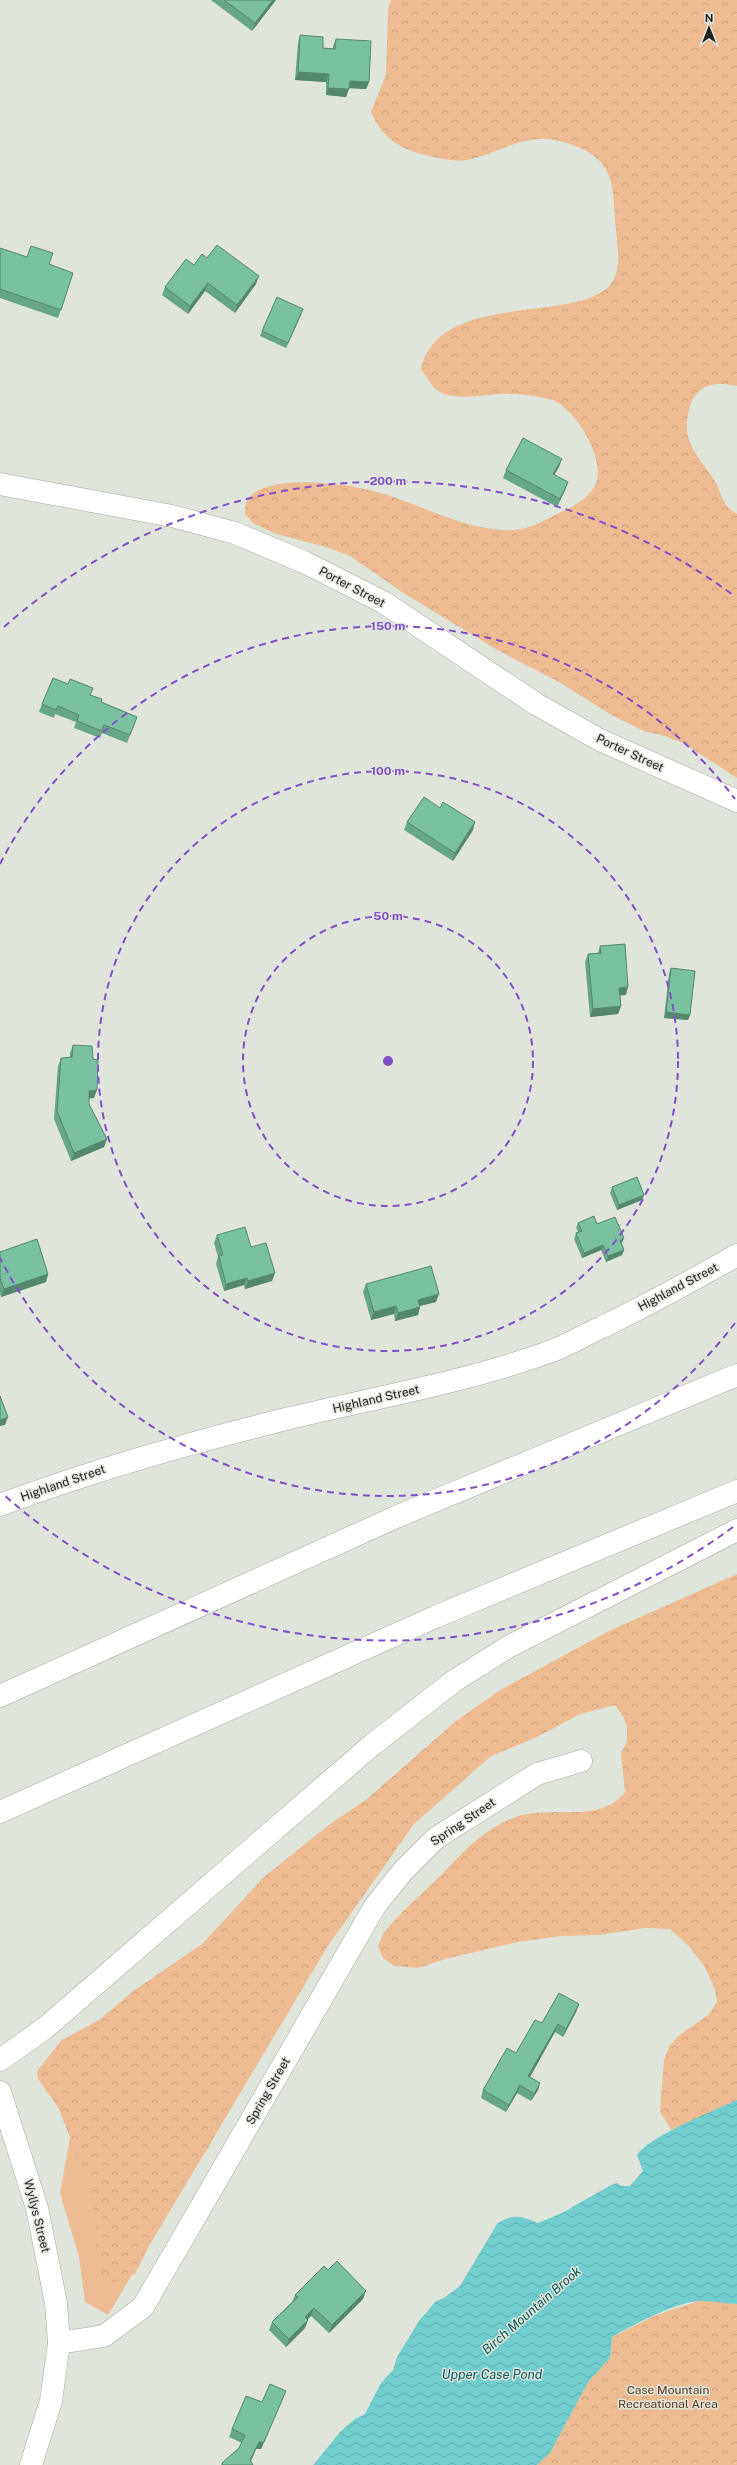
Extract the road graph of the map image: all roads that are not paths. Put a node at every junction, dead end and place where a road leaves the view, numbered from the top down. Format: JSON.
{"nodes":[{"id":1,"x":0,"y":484,"type":"edge"},
{"id":2,"x":737,"y":801,"type":"edge"},
{"id":3,"x":737,"y":1255,"type":"edge"},
{"id":4,"x":737,"y":1375,"type":"edge"},
{"id":5,"x":737,"y":1491,"type":"edge"},
{"id":6,"x":0,"y":1505,"type":"edge"},
{"id":7,"x":737,"y":1530,"type":"edge"},
{"id":8,"x":0,"y":1696,"type":"edge"},
{"id":9,"x":581,"y":1761,"type":"dead end"},
{"id":10,"x":0,"y":1812,"type":"edge"},
{"id":11,"x":0,"y":2060,"type":"edge"},
{"id":12,"x":0,"y":2092,"type":"edge"},
{"id":13,"x":59,"y":2343,"type":"junction"},
{"id":14,"x":31,"y":2465,"type":"edge"}],
"edges":[{"from":1,"to":2,"type":"main road","name":"Porter Street"},
{"from":3,"to":6,"type":"main road","name":"Highland Street"},
{"from":4,"to":8,"type":"main road"},
{"from":5,"to":10,"type":"main road"},
{"from":7,"to":11,"type":"main road"},
{"from":9,"to":13,"type":"main road","name":"Spring Street"},
{"from":12,"to":13,"type":"main road","name":"Wyllys Street"},
{"from":13,"to":14,"type":"main road"}]}
